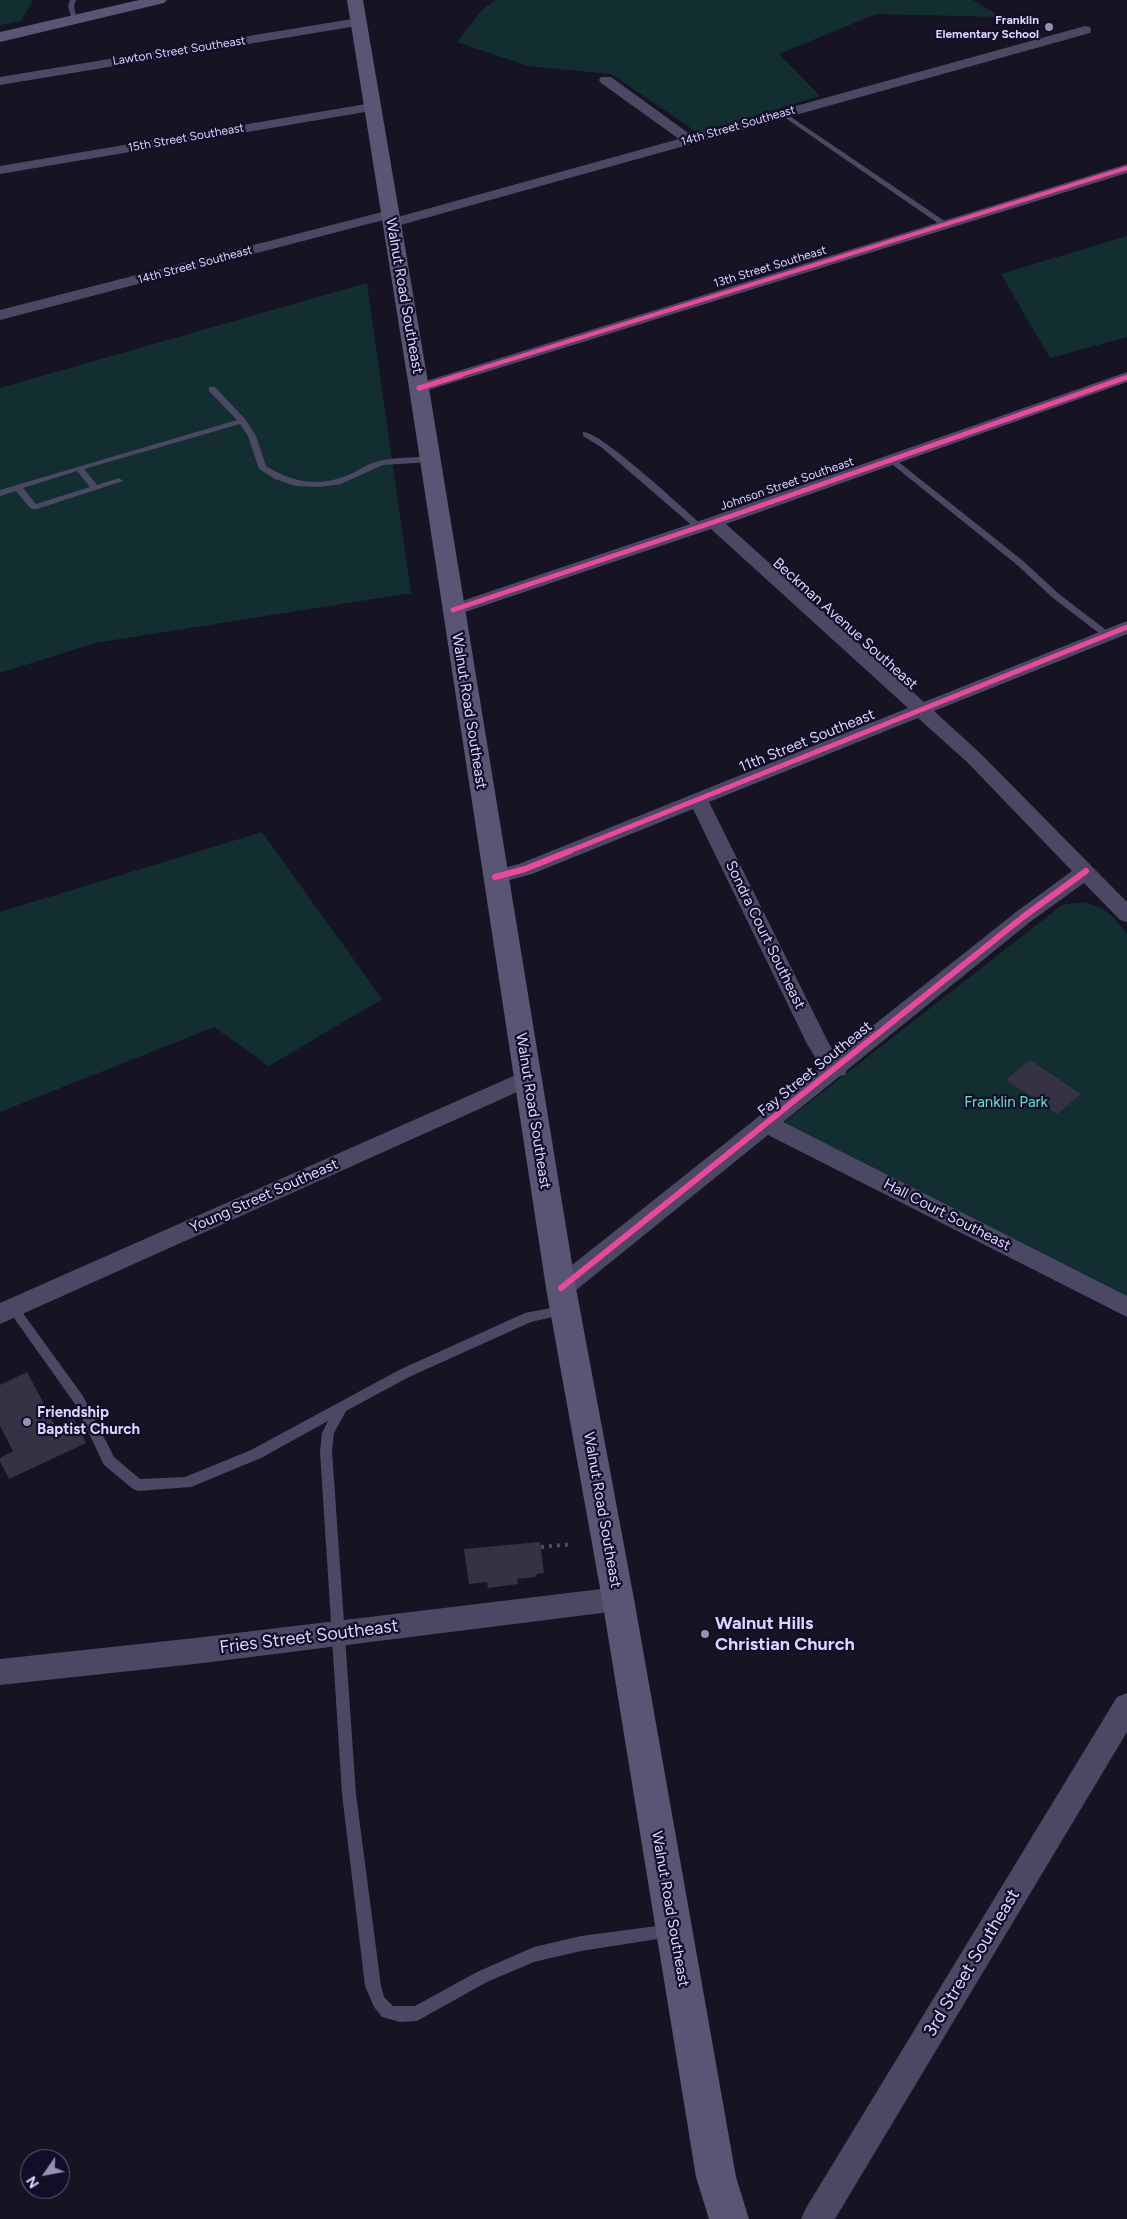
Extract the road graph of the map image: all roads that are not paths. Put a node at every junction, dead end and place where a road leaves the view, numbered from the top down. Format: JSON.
{"nodes":[{"id":1,"x":73,"y":0,"type":"edge"},
{"id":2,"x":159,"y":0,"type":"edge"},
{"id":3,"x":356,"y":11,"type":"edge"},
{"id":4,"x":74,"y":20,"type":"junction"},
{"id":5,"x":1085,"y":30,"type":"dead end"},
{"id":6,"x":0,"y":37,"type":"edge"},
{"id":7,"x":0,"y":80,"type":"edge"},
{"id":8,"x":606,"y":80,"type":"dead end"},
{"id":9,"x":372,"y":107,"type":"junction"},
{"id":10,"x":783,"y":114,"type":"junction"},
{"id":11,"x":689,"y":140,"type":"junction"},
{"id":12,"x":1127,"y":168,"type":"edge"},
{"id":13,"x":0,"y":170,"type":"edge"},
{"id":14,"x":391,"y":218,"type":"junction"},
{"id":15,"x":945,"y":224,"type":"junction"},
{"id":16,"x":0,"y":315,"type":"edge"},
{"id":17,"x":1127,"y":377,"type":"edge"},
{"id":18,"x":419,"y":388,"type":"junction"},
{"id":19,"x":212,"y":390,"type":"dead end"},
{"id":20,"x":242,"y":420,"type":"junction"},
{"id":21,"x":586,"y":434,"type":"dead end"},
{"id":22,"x":430,"y":459,"type":"junction"},
{"id":23,"x":891,"y":459,"type":"junction"},
{"id":24,"x":79,"y":468,"type":"junction"},
{"id":25,"x":119,"y":481,"type":"dead end"},
{"id":26,"x":18,"y":488,"type":"junction"},
{"id":27,"x":95,"y":488,"type":"junction"},
{"id":28,"x":0,"y":494,"type":"edge"},
{"id":29,"x":706,"y":524,"type":"junction"},
{"id":30,"x":453,"y":610,"type":"junction"},
{"id":31,"x":1127,"y":626,"type":"edge"},
{"id":32,"x":1107,"y":634,"type":"junction"},
{"id":33,"x":921,"y":709,"type":"junction"},
{"id":34,"x":696,"y":800,"type":"junction"},
{"id":35,"x":1086,"y":871,"type":"junction"},
{"id":36,"x":496,"y":877,"type":"junction"},
{"id":37,"x":1127,"y":915,"type":"edge"},
{"id":38,"x":837,"y":1069,"type":"junction"},
{"id":39,"x":527,"y":1078,"type":"junction"},
{"id":40,"x":768,"y":1124,"type":"junction"},
{"id":41,"x":563,"y":1299,"type":"junction"},
{"id":42,"x":1127,"y":1307,"type":"edge"},
{"id":43,"x":6,"y":1311,"type":"edge"},
{"id":44,"x":341,"y":1408,"type":"junction"},
{"id":45,"x":618,"y":1599,"type":"junction"},
{"id":46,"x":336,"y":1634,"type":"junction"},
{"id":47,"x":0,"y":1672,"type":"edge"},
{"id":48,"x":1127,"y":1706,"type":"edge"},
{"id":49,"x":674,"y":1931,"type":"junction"},
{"id":50,"x":729,"y":2219,"type":"edge"},
{"id":51,"x":817,"y":2219,"type":"edge"}],
"edges":[{"from":1,"to":4,"type":"lane"},
{"from":2,"to":4,"type":"main road"},
{"from":3,"to":7,"type":"street","name":"Lawton Street Southeast"},
{"from":3,"to":9,"type":"main road","name":"Walnut Road Southeast"},
{"from":4,"to":6,"type":"main road"},
{"from":5,"to":10,"type":"street","name":"14th Street Southeast"},
{"from":8,"to":11,"type":"street"},
{"from":9,"to":13,"type":"street","name":"15th Street Southeast"},
{"from":9,"to":14,"type":"main road","name":"Walnut Road Southeast"},
{"from":10,"to":11,"type":"street","name":"14th Street Southeast"},
{"from":10,"to":15,"type":"lane"},
{"from":11,"to":14,"type":"street","name":"14th Street Southeast"},
{"from":12,"to":15,"type":"street","name":"13th Street Southeast"},
{"from":14,"to":16,"type":"street","name":"14th Street Southeast"},
{"from":14,"to":18,"type":"main road","name":"Walnut Road Southeast"},
{"from":15,"to":18,"type":"street","name":"13th Street Southeast"},
{"from":17,"to":23,"type":"street","name":"Johnson Street Southeast"},
{"from":18,"to":22,"type":"main road","name":"Walnut Road Southeast"},
{"from":19,"to":20,"type":"lane"},
{"from":20,"to":22,"type":"lane"},
{"from":20,"to":24,"type":"lane"},
{"from":21,"to":29,"type":"lane"},
{"from":22,"to":30,"type":"main road","name":"Walnut Road Southeast"},
{"from":23,"to":29,"type":"street","name":"Johnson Street Southeast"},
{"from":23,"to":32,"type":"lane"},
{"from":24,"to":26,"type":"lane"},
{"from":24,"to":27,"type":"lane"},
{"from":25,"to":27,"type":"lane"},
{"from":26,"to":27,"type":"lane"},
{"from":26,"to":28,"type":"lane"},
{"from":29,"to":30,"type":"street","name":"Johnson Street Southeast"},
{"from":29,"to":33,"type":"street","name":"Beckman Avenue Southeast"},
{"from":30,"to":36,"type":"main road","name":"Walnut Road Southeast"},
{"from":31,"to":32,"type":"street","name":"11th Street Southeast"},
{"from":32,"to":33,"type":"street","name":"11th Street Southeast"},
{"from":33,"to":34,"type":"street","name":"11th Street Southeast"},
{"from":33,"to":35,"type":"street","name":"Beckman Avenue Southeast"},
{"from":34,"to":36,"type":"street","name":"11th Street Southeast"},
{"from":34,"to":38,"type":"street","name":"Sondra Court Southeast"},
{"from":35,"to":37,"type":"street","name":"Beckman Avenue Southeast"},
{"from":35,"to":38,"type":"street","name":"Fay Street Southeast"},
{"from":36,"to":39,"type":"main road","name":"Walnut Road Southeast"},
{"from":38,"to":40,"type":"street","name":"Fay Street Southeast"},
{"from":39,"to":41,"type":"main road","name":"Walnut Road Southeast"},
{"from":39,"to":43,"type":"street","name":"Young Street Southeast"},
{"from":40,"to":41,"type":"street","name":"Fay Street Southeast"},
{"from":40,"to":42,"type":"street","name":"Hall Court Southeast"},
{"from":41,"to":44,"type":"lane"},
{"from":41,"to":45,"type":"main road","name":"Walnut Road Southeast"},
{"from":43,"to":44,"type":"lane"},
{"from":44,"to":46,"type":"lane"},
{"from":45,"to":46,"type":"street","name":"Fries Street Southeast"},
{"from":45,"to":49,"type":"main road","name":"Walnut Road Southeast"},
{"from":46,"to":47,"type":"street","name":"Fries Street Southeast"},
{"from":46,"to":49,"type":"lane"},
{"from":48,"to":51,"type":"street","name":"3rd Street Southeast"},
{"from":49,"to":50,"type":"main road","name":"Walnut Road Southeast"}]}
